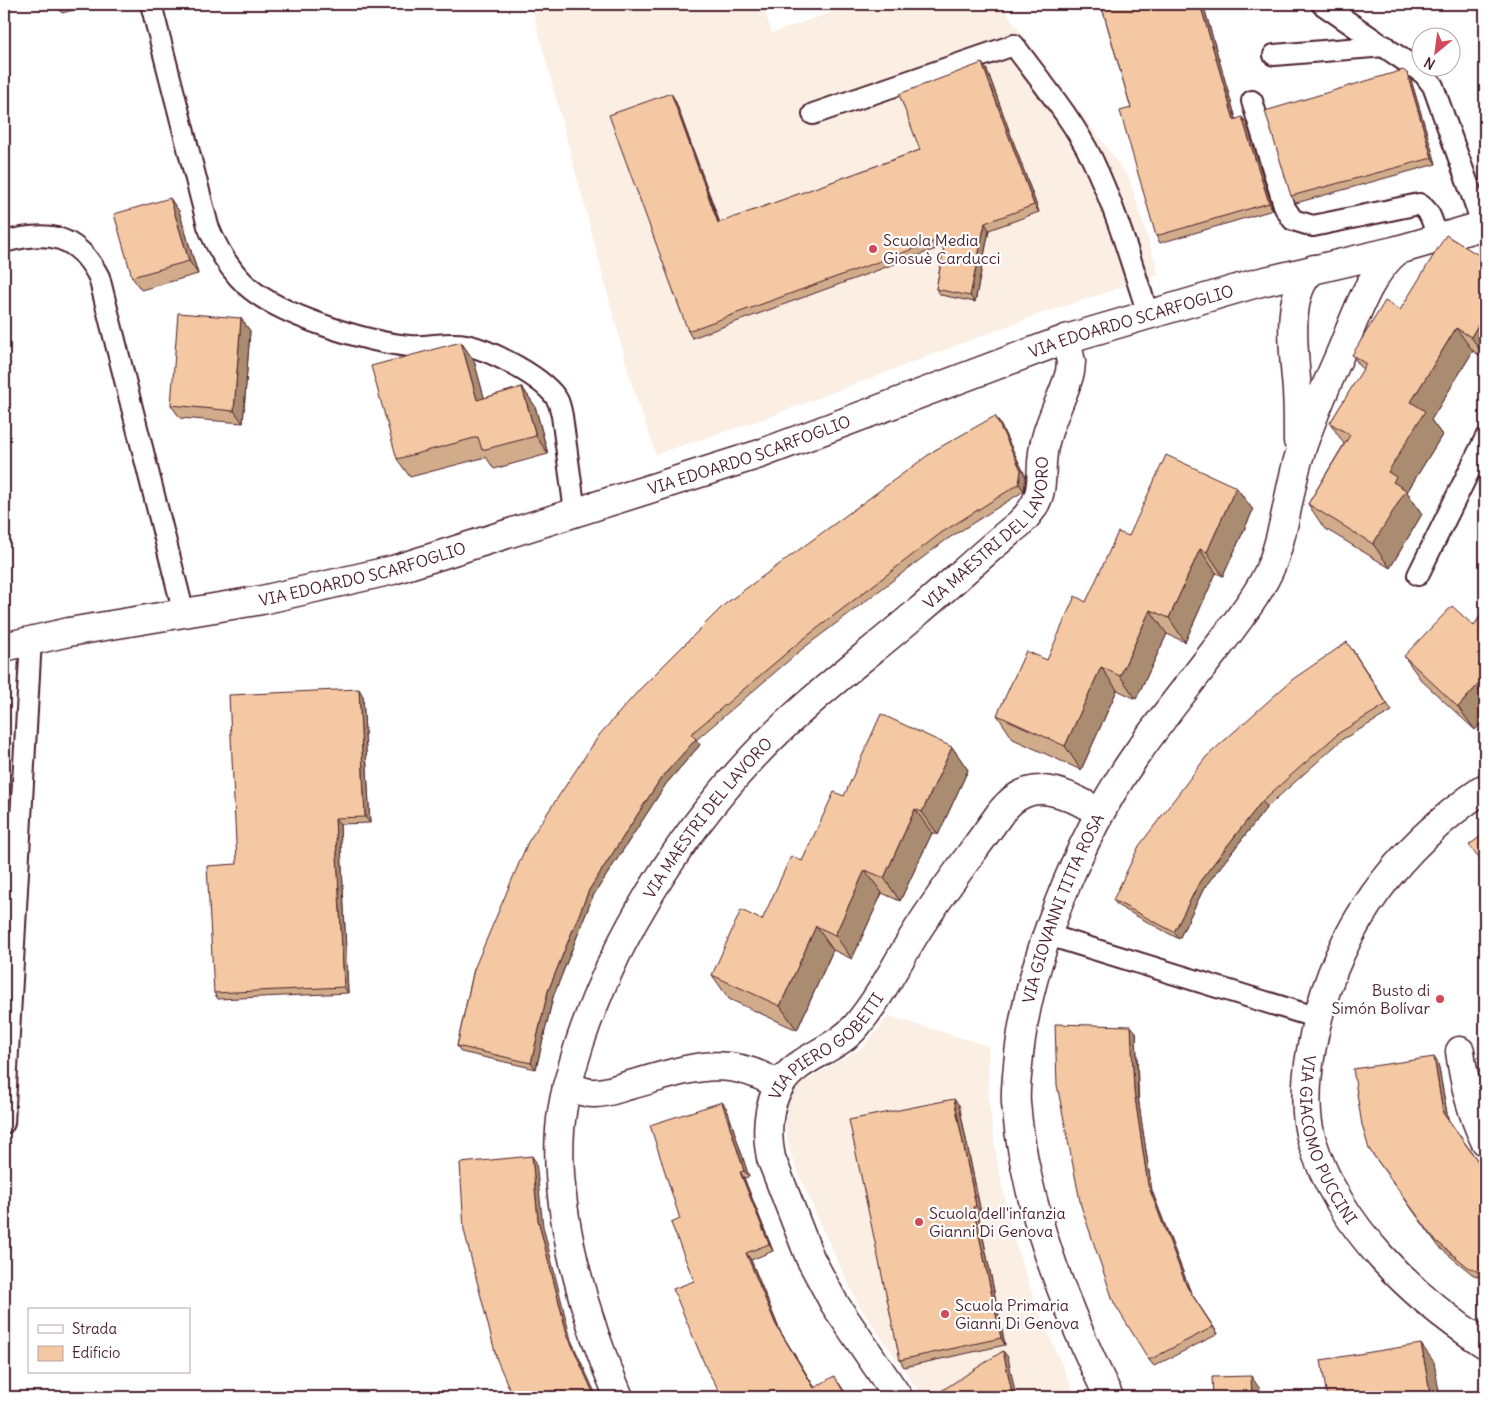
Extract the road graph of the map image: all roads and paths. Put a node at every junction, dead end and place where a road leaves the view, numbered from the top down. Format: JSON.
{"nodes":[{"id":1,"x":151,"y":4,"type":"edge"},
{"id":2,"x":1322,"y":4,"type":"edge"},
{"id":3,"x":1385,"y":46,"type":"junction"},
{"id":4,"x":1274,"y":55,"type":"dead end"},
{"id":5,"x":1252,"y":101,"type":"dead end"},
{"id":6,"x":813,"y":114,"type":"dead end"},
{"id":7,"x":1484,"y":225,"type":"edge"},
{"id":8,"x":1438,"y":239,"type":"junction"},
{"id":9,"x":4,"y":242,"type":"edge"},
{"id":10,"x":1398,"y":250,"type":"junction"},
{"id":11,"x":1325,"y":266,"type":"junction"},
{"id":12,"x":1257,"y":283,"type":"junction"},
{"id":13,"x":1148,"y":314,"type":"junction"},
{"id":14,"x":1293,"y":329,"type":"junction"},
{"id":15,"x":1350,"y":331,"type":"junction"},
{"id":16,"x":1066,"y":339,"type":"junction"},
{"id":17,"x":1485,"y":439,"type":"edge"},
{"id":18,"x":1298,"y":460,"type":"junction"},
{"id":19,"x":575,"y":512,"type":"junction"},
{"id":20,"x":1418,"y":575,"type":"dead end"},
{"id":21,"x":184,"y":614,"type":"junction"},
{"id":22,"x":31,"y":639,"type":"junction"},
{"id":23,"x":4,"y":647,"type":"edge"},
{"id":24,"x":1485,"y":788,"type":"edge"},
{"id":25,"x":1099,"y":812,"type":"junction"},
{"id":26,"x":1048,"y":935,"type":"junction"},
{"id":27,"x":1318,"y":1018,"type":"junction"},
{"id":28,"x":1460,"y":1051,"type":"dead end"},
{"id":29,"x":567,"y":1086,"type":"junction"},
{"id":30,"x":780,"y":1086,"type":"junction"},
{"id":31,"x":4,"y":1123,"type":"edge"},
{"id":32,"x":1485,"y":1141,"type":"edge"},
{"id":33,"x":1485,"y":1344,"type":"edge"},
{"id":34,"x":620,"y":1397,"type":"edge"},
{"id":35,"x":898,"y":1397,"type":"edge"},
{"id":36,"x":1109,"y":1397,"type":"edge"}],
"edges":[{"from":1,"to":19,"type":"lane"},
{"from":2,"to":3,"type":"lane"},
{"from":3,"to":4,"type":"lane"},
{"from":3,"to":7,"type":"lane"},
{"from":5,"to":8,"type":"lane"},
{"from":6,"to":13,"type":"lane"},
{"from":7,"to":8,"type":"street","name":"VIA EDOARDO SCARFOGLIO"},
{"from":8,"to":10,"type":"street","name":"VIA EDOARDO SCARFOGLIO"},
{"from":9,"to":21,"type":"lane"},
{"from":10,"to":11,"type":"street","name":"VIA EDOARDO SCARFOGLIO"},
{"from":10,"to":15,"type":"street","name":"VIA GIOVANNI TITTA ROSA"},
{"from":11,"to":12,"type":"street","name":"VIA EDOARDO SCARFOGLIO"},
{"from":11,"to":14,"type":"street","name":"VIA GIOVANNI TITTA ROSA"},
{"from":11,"to":15,"type":"street","name":"VIA GIOVANNI TITTA ROSA"},
{"from":12,"to":13,"type":"street","name":"VIA EDOARDO SCARFOGLIO"},
{"from":12,"to":14,"type":"street","name":"VIA GIOVANNI TITTA ROSA"},
{"from":13,"to":16,"type":"street","name":"VIA EDOARDO SCARFOGLIO"},
{"from":14,"to":18,"type":"street","name":"VIA GIOVANNI TITTA ROSA"},
{"from":15,"to":18,"type":"street","name":"VIA GIOVANNI TITTA ROSA"},
{"from":16,"to":19,"type":"street","name":"VIA EDOARDO SCARFOGLIO"},
{"from":16,"to":29,"type":"street","name":"VIA MAESTRI DEL LAVORO"},
{"from":17,"to":20,"type":"lane"},
{"from":18,"to":25,"type":"street","name":"VIA GIOVANNI TITTA ROSA"},
{"from":19,"to":21,"type":"street","name":"VIA EDOARDO SCARFOGLIO"},
{"from":21,"to":22,"type":"street","name":"VIA EDOARDO SCARFOGLIO"},
{"from":22,"to":23,"type":"street","name":"VIA EDOARDO SCARFOGLIO"},
{"from":22,"to":31,"type":"lane"},
{"from":24,"to":27,"type":"street","name":"VIA GIACOMO PUCCINI"},
{"from":25,"to":26,"type":"street","name":"VIA GIOVANNI TITTA ROSA"},
{"from":25,"to":30,"type":"street","name":"VIA PIERO GOBETTI"},
{"from":26,"to":27,"type":"lane"},
{"from":26,"to":36,"type":"street","name":"VIA GIOVANNI TITTA ROSA"},
{"from":27,"to":33,"type":"street","name":"VIA GIACOMO PUCCINI"},
{"from":28,"to":32,"type":"street"},
{"from":29,"to":30,"type":"street"},
{"from":29,"to":34,"type":"street","name":"VIA MAESTRI DEL LAVORO"},
{"from":30,"to":35,"type":"street","name":"VIA PIERO GOBETTI"}]}
